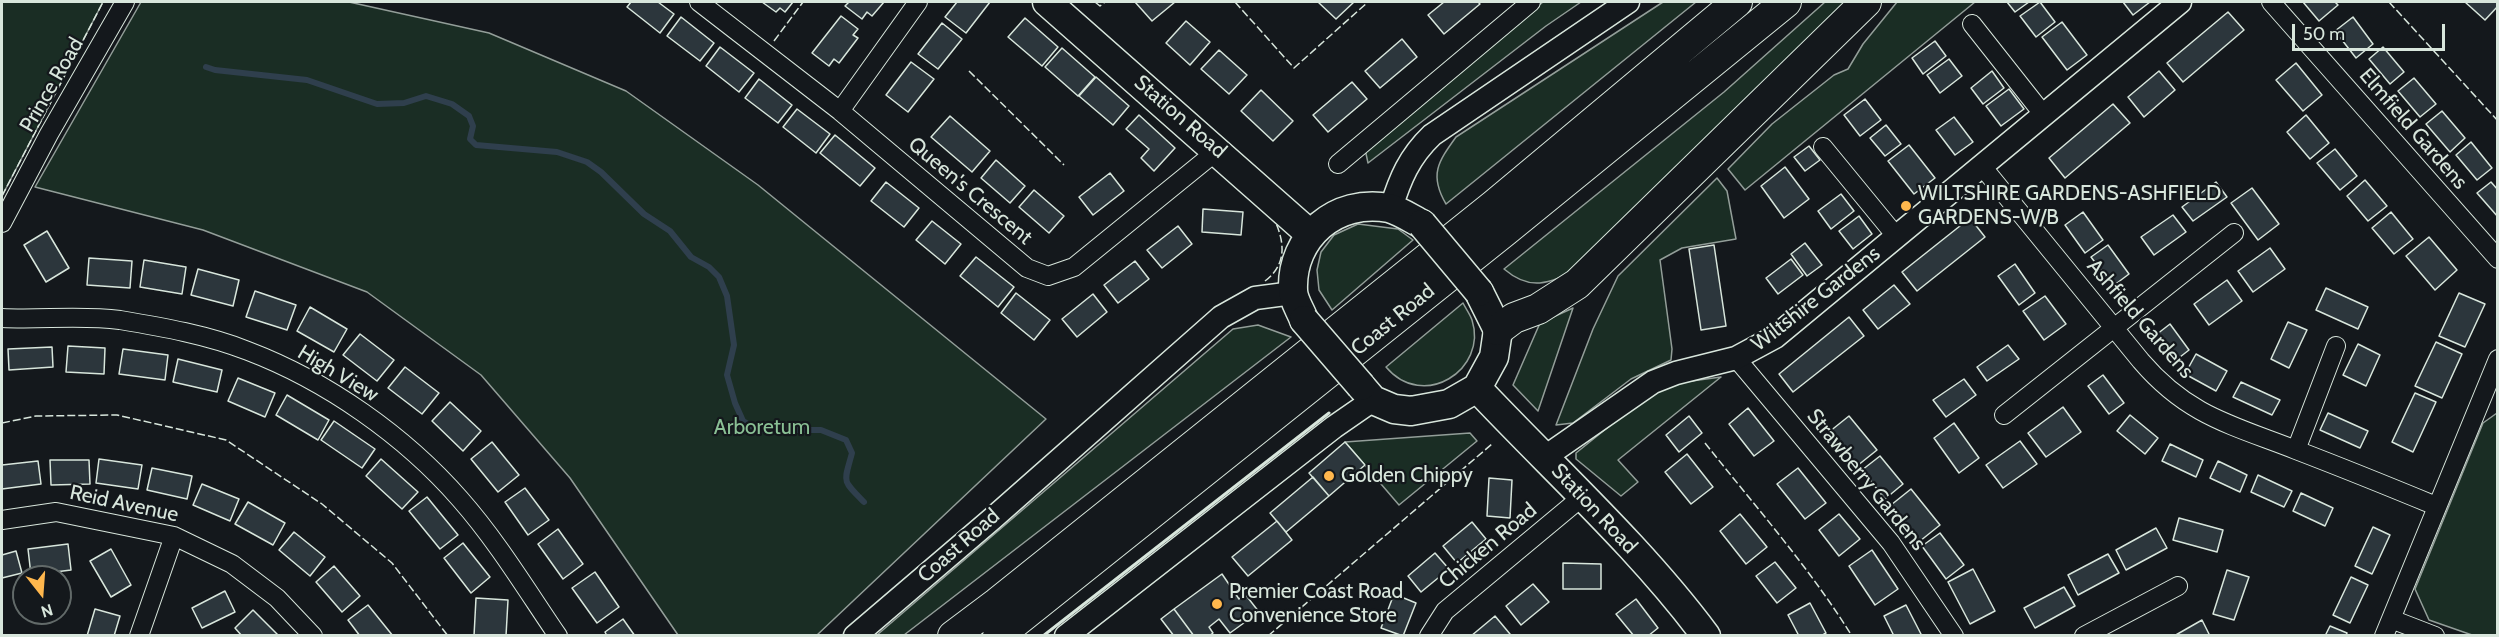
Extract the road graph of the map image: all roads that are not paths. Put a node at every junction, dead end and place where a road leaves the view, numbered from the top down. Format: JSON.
{"nodes":[{"id":1,"x":125,"y":2,"type":"edge"},
{"id":2,"x":699,"y":2,"type":"edge"},
{"id":3,"x":918,"y":2,"type":"edge"},
{"id":4,"x":1047,"y":2,"type":"edge"},
{"id":5,"x":1531,"y":2,"type":"edge"},
{"id":6,"x":1628,"y":2,"type":"edge"},
{"id":7,"x":1737,"y":2,"type":"edge"},
{"id":8,"x":1786,"y":2,"type":"edge"},
{"id":9,"x":1866,"y":2,"type":"edge"},
{"id":10,"x":2180,"y":2,"type":"edge"},
{"id":11,"x":2271,"y":2,"type":"edge"},
{"id":12,"x":1972,"y":24,"type":"dead end"},
{"id":13,"x":840,"y":111,"type":"junction"},
{"id":14,"x":2043,"y":114,"type":"junction"},
{"id":15,"x":1823,"y":147,"type":"dead end"},
{"id":16,"x":1218,"y":150,"type":"junction"},
{"id":17,"x":1338,"y":164,"type":"dead end"},
{"id":18,"x":1981,"y":165,"type":"junction"},
{"id":19,"x":1390,"y":208,"type":"junction"},
{"id":20,"x":2,"y":223,"type":"edge"},
{"id":21,"x":2234,"y":233,"type":"dead end"},
{"id":22,"x":1310,"y":234,"type":"junction"},
{"id":23,"x":1896,"y":236,"type":"junction"},
{"id":24,"x":2498,"y":259,"type":"edge"},
{"id":25,"x":1293,"y":293,"type":"junction"},
{"id":26,"x":2,"y":318,"type":"edge"},
{"id":27,"x":2115,"y":327,"type":"junction"},
{"id":28,"x":1498,"y":330,"type":"junction"},
{"id":29,"x":2336,"y":346,"type":"dead end"},
{"id":30,"x":1736,"y":358,"type":"junction"},
{"id":31,"x":2498,"y":359,"type":"edge"},
{"id":32,"x":1477,"y":388,"type":"junction"},
{"id":33,"x":2492,"y":391,"type":"edge"},
{"id":34,"x":1367,"y":393,"type":"junction"},
{"id":35,"x":2004,"y":415,"type":"dead end"},
{"id":36,"x":2296,"y":450,"type":"junction"},
{"id":37,"x":1545,"y":457,"type":"junction"},
{"id":38,"x":1582,"y":497,"type":"junction"},
{"id":39,"x":2436,"y":506,"type":"junction"},
{"id":40,"x":2,"y":520,"type":"edge"},
{"id":41,"x":174,"y":536,"type":"junction"},
{"id":42,"x":2178,"y":586,"type":"dead end"},
{"id":43,"x":2388,"y":627,"type":"edge"},
{"id":44,"x":139,"y":636,"type":"edge"},
{"id":45,"x":313,"y":636,"type":"edge"},
{"id":46,"x":558,"y":636,"type":"edge"},
{"id":47,"x":855,"y":636,"type":"edge"},
{"id":48,"x":953,"y":636,"type":"edge"},
{"id":49,"x":998,"y":636,"type":"edge"},
{"id":50,"x":1066,"y":636,"type":"edge"},
{"id":51,"x":1429,"y":636,"type":"edge"},
{"id":52,"x":1706,"y":636,"type":"edge"},
{"id":53,"x":1954,"y":636,"type":"edge"},
{"id":54,"x":2084,"y":636,"type":"edge"},
{"id":55,"x":2434,"y":636,"type":"edge"}],
"edges":[{"from":1,"to":20,"type":"street","name":"Prince Road"},
{"from":2,"to":13,"type":"street","name":"Queen's Crescent"},
{"from":3,"to":13,"type":"street"},
{"from":4,"to":16,"type":"main road","name":"Station Road"},
{"from":5,"to":17,"type":"street"},
{"from":6,"to":19,"type":"street"},
{"from":7,"to":48,"type":"highway","name":"Coast Road"},
{"from":8,"to":49,"type":"highway","name":"Coast Road"},
{"from":9,"to":28,"type":"highway"},
{"from":10,"to":14,"type":"street","name":"Wiltshire Gardens"},
{"from":11,"to":24,"type":"street","name":"Elmfield Gardens"},
{"from":12,"to":14,"type":"street"},
{"from":13,"to":16,"type":"street","name":"Queen's Crescent"},
{"from":14,"to":18,"type":"street","name":"Wiltshire Gardens"},
{"from":15,"to":23,"type":"street","name":"Wiltshire Gardens"},
{"from":16,"to":22,"type":"main road","name":"Station Road"},
{"from":18,"to":23,"type":"street","name":"Wiltshire Gardens"},
{"from":18,"to":27,"type":"street","name":"Ashfield Gardens"},
{"from":19,"to":22,"type":"main road"},
{"from":19,"to":28,"type":"main road","bridge":true},
{"from":21,"to":27,"type":"street"},
{"from":22,"to":25,"type":"main road"},
{"from":23,"to":30,"type":"street","name":"Wiltshire Gardens"},
{"from":25,"to":34,"type":"main road","bridge":true},
{"from":25,"to":47,"type":"street","name":"Coast Road"},
{"from":26,"to":46,"type":"street","name":"High View"},
{"from":27,"to":35,"type":"street"},
{"from":27,"to":36,"type":"street","name":"Ashfield Gardens"},
{"from":28,"to":32,"type":"main road"},
{"from":29,"to":36,"type":"street"},
{"from":30,"to":37,"type":"street","name":"Wiltshire Gardens"},
{"from":30,"to":53,"type":"street","name":"Strawberry Gardens"},
{"from":31,"to":33,"type":"street"},
{"from":32,"to":34,"type":"main road"},
{"from":32,"to":37,"type":"main road","name":"Station Road"},
{"from":33,"to":39,"type":"street"},
{"from":34,"to":50,"type":"street"},
{"from":36,"to":39,"type":"street","name":"Ashfield Gardens"},
{"from":37,"to":38,"type":"main road","name":"Station Road"},
{"from":38,"to":51,"type":"street","name":"Chicken Road"},
{"from":38,"to":52,"type":"main road","name":"Station Road"},
{"from":39,"to":43,"type":"street"},
{"from":40,"to":41,"type":"street","name":"Reid Avenue"},
{"from":41,"to":44,"type":"street"},
{"from":41,"to":45,"type":"street","name":"Reid Avenue"},
{"from":42,"to":54,"type":"street"},
{"from":43,"to":55,"type":"street"}]}
